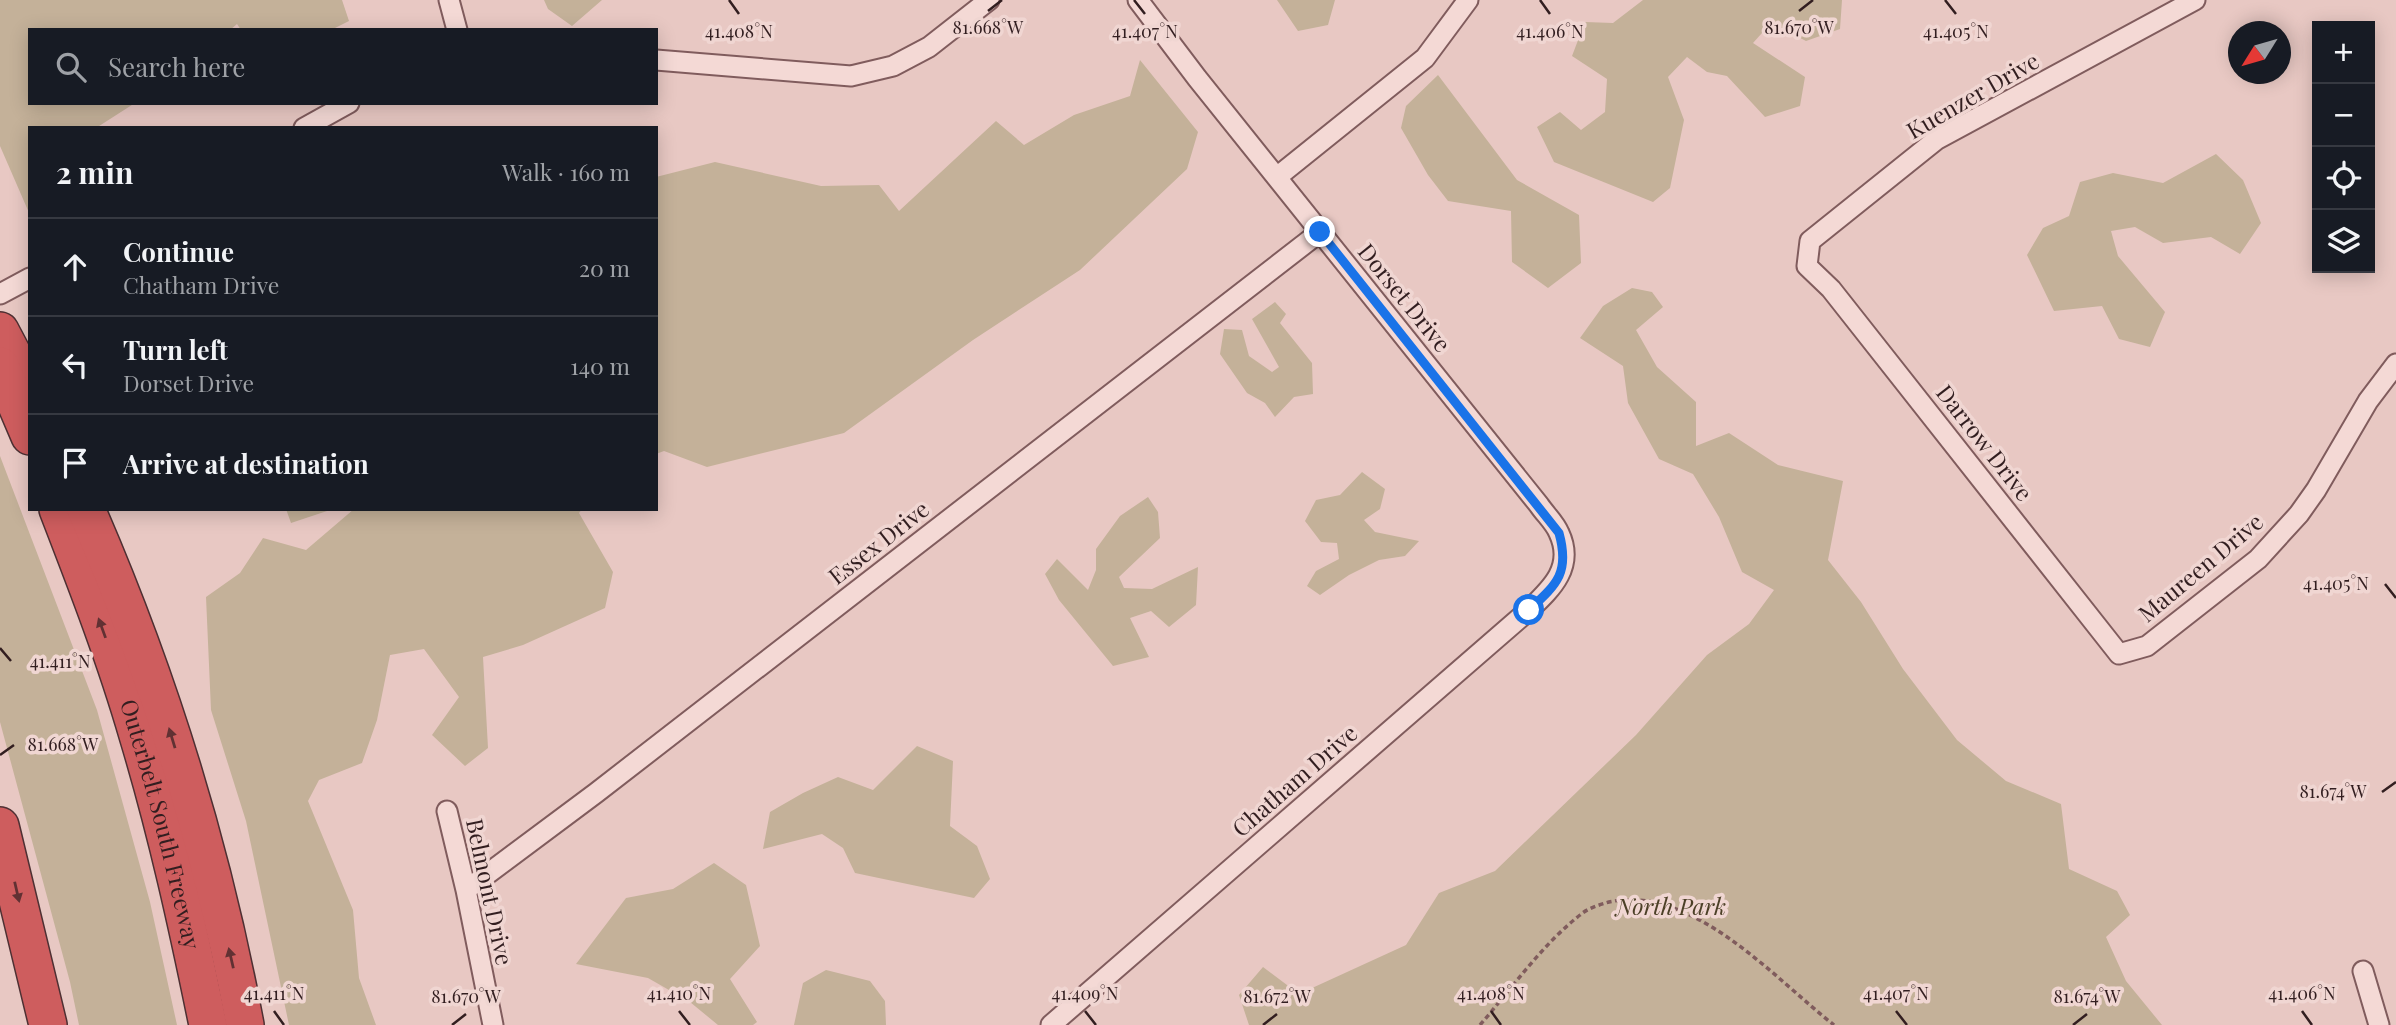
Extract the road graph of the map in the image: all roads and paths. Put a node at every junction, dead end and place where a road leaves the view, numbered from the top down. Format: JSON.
{"nodes":[{"id":1,"x":449,"y":0,"type":"edge"},
{"id":2,"x":989,"y":0,"type":"edge"},
{"id":3,"x":1138,"y":0,"type":"edge"},
{"id":4,"x":1468,"y":0,"type":"edge"},
{"id":5,"x":2195,"y":0,"type":"edge"},
{"id":6,"x":456,"y":28,"type":"edge"},
{"id":7,"x":658,"y":60,"type":"edge"},
{"id":8,"x":345,"y":105,"type":"edge"},
{"id":9,"x":308,"y":126,"type":"edge"},
{"id":10,"x":1277,"y":177,"type":"junction"},
{"id":11,"x":1320,"y":232,"type":"junction"},
{"id":12,"x":1807,"y":265,"type":"joint"},
{"id":13,"x":28,"y":279,"type":"edge"},
{"id":14,"x":0,"y":294,"type":"edge"},
{"id":15,"x":0,"y":331,"type":"edge"},
{"id":16,"x":2396,"y":364,"type":"edge"},
{"id":17,"x":0,"y":366,"type":"edge"},
{"id":18,"x":28,"y":383,"type":"edge"},
{"id":19,"x":28,"y":431,"type":"edge"},
{"id":20,"x":59,"y":511,"type":"edge"},
{"id":21,"x":87,"y":511,"type":"edge"},
{"id":22,"x":1563,"y":567,"type":"joint"},
{"id":23,"x":2119,"y":654,"type":"joint"},
{"id":24,"x":447,"y":811,"type":"dead end"},
{"id":25,"x":0,"y":826,"type":"edge"},
{"id":26,"x":466,"y":890,"type":"junction"},
{"id":27,"x":2363,"y":971,"type":"dead end"},
{"id":28,"x":48,"y":1025,"type":"edge"},
{"id":29,"x":208,"y":1025,"type":"edge"},
{"id":30,"x":245,"y":1025,"type":"edge"},
{"id":31,"x":493,"y":1025,"type":"edge"},
{"id":32,"x":1051,"y":1025,"type":"edge"},
{"id":33,"x":1480,"y":1025,"type":"edge"},
{"id":34,"x":1834,"y":1025,"type":"edge"},
{"id":35,"x":2379,"y":1025,"type":"edge"}],
"edges":[{"from":1,"to":6,"type":"street"},
{"from":2,"to":7,"type":"street"},
{"from":3,"to":10,"type":"street","name":"Dorset Drive"},
{"from":4,"to":10,"type":"street"},
{"from":5,"to":12,"type":"street","name":"Kuenzer Drive"},
{"from":8,"to":9,"type":"street"},
{"from":10,"to":11,"type":"street","name":"Dorset Drive"},
{"from":11,"to":22,"type":"street","name":"Dorset Drive"},
{"from":11,"to":26,"type":"street","name":"Essex Drive"},
{"from":12,"to":23,"type":"street","name":"Darrow Drive"},
{"from":13,"to":14,"type":"street"},
{"from":15,"to":18,"type":"highway"},
{"from":16,"to":23,"type":"street","name":"Maureen Drive"},
{"from":17,"to":19,"type":"highway"},
{"from":29,"to":20,"type":"highway","name":"Outerbelt South Freeway","one_way":true},
{"from":30,"to":21,"type":"highway","one_way":true},
{"from":22,"to":32,"type":"street","name":"Chatham Drive"},
{"from":24,"to":26,"type":"street","name":"Belmont Drive"},
{"from":25,"to":28,"type":"highway","one_way":true},
{"from":26,"to":31,"type":"street","name":"Belmont Drive"},
{"from":27,"to":35,"type":"street"},
{"from":33,"to":34,"type":"path"}]}
